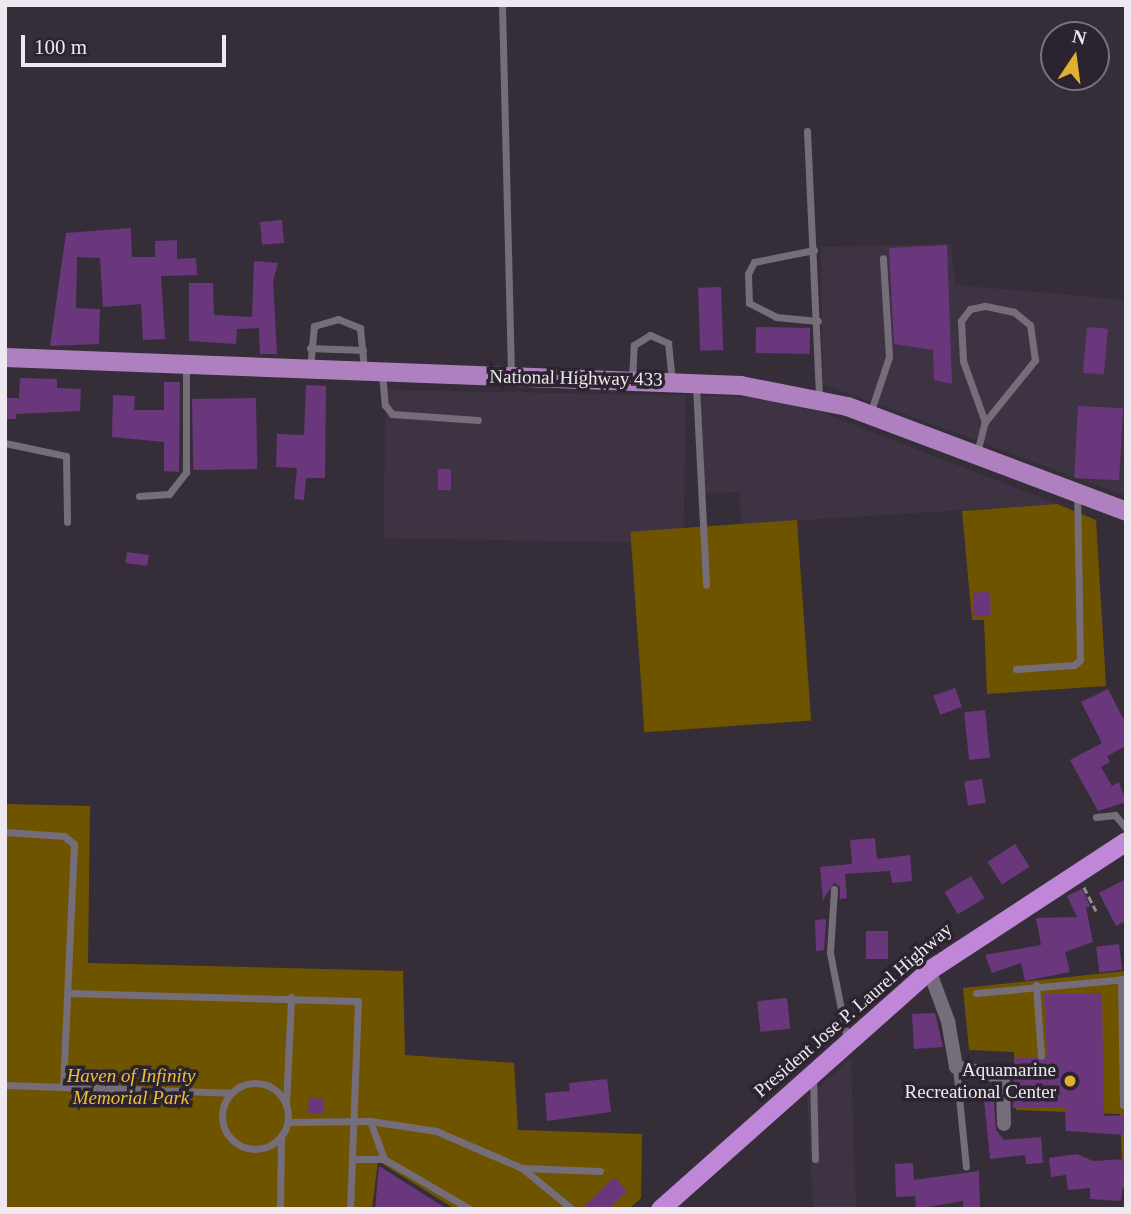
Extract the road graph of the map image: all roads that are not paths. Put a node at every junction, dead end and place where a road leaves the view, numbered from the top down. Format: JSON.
{"nodes":[{"id":1,"x":502,"y":5,"type":"edge"},
{"id":2,"x":807,"y":131,"type":"dead end"},
{"id":3,"x":814,"y":250,"type":"junction"},
{"id":4,"x":883,"y":258,"type":"dead end"},
{"id":5,"x":818,"y":321,"type":"junction"},
{"id":6,"x":310,"y":348,"type":"junction"},
{"id":7,"x":363,"y":349,"type":"junction"},
{"id":8,"x":5,"y":357,"type":"edge"},
{"id":9,"x":186,"y":365,"type":"junction"},
{"id":10,"x":310,"y":369,"type":"junction"},
{"id":11,"x":373,"y":372,"type":"junction"},
{"id":12,"x":510,"y":378,"type":"junction"},
{"id":13,"x":632,"y":380,"type":"junction"},
{"id":14,"x":672,"y":380,"type":"junction"},
{"id":15,"x":695,"y":381,"type":"junction"},
{"id":16,"x":819,"y":399,"type":"junction"},
{"id":17,"x":870,"y":414,"type":"junction"},
{"id":18,"x":478,"y":420,"type":"dead end"},
{"id":19,"x":985,"y":422,"type":"junction"},
{"id":20,"x":5,"y":443,"type":"edge"},
{"id":21,"x":977,"y":454,"type":"junction"},
{"id":22,"x":1077,"y":493,"type":"junction"},
{"id":23,"x":139,"y":496,"type":"dead end"},
{"id":24,"x":1126,"y":510,"type":"edge"},
{"id":25,"x":67,"y":522,"type":"dead end"},
{"id":26,"x":706,"y":584,"type":"dead end"},
{"id":27,"x":1016,"y":669,"type":"dead end"},
{"id":28,"x":1096,"y":817,"type":"dead end"},
{"id":29,"x":1126,"y":828,"type":"edge"},
{"id":30,"x":5,"y":832,"type":"edge"},
{"id":31,"x":1126,"y":841,"type":"edge"},
{"id":32,"x":834,"y":889,"type":"dead end"},
{"id":33,"x":929,"y":970,"type":"junction"},
{"id":34,"x":1123,"y":979,"type":"edge"},
{"id":35,"x":1036,"y":985,"type":"junction"},
{"id":36,"x":68,"y":993,"type":"junction"},
{"id":37,"x":976,"y":993,"type":"dead end"},
{"id":38,"x":291,"y":997,"type":"junction"},
{"id":39,"x":847,"y":1041,"type":"junction"},
{"id":40,"x":1041,"y":1056,"type":"dead end"},
{"id":41,"x":956,"y":1067,"type":"junction"},
{"id":42,"x":813,"y":1072,"type":"junction"},
{"id":43,"x":5,"y":1086,"type":"edge"},
{"id":44,"x":63,"y":1087,"type":"junction"},
{"id":45,"x":230,"y":1093,"type":"junction"},
{"id":46,"x":286,"y":1105,"type":"junction"},
{"id":47,"x":1123,"y":1105,"type":"dead end"},
{"id":48,"x":354,"y":1120,"type":"junction"},
{"id":49,"x":370,"y":1121,"type":"junction"},
{"id":50,"x":288,"y":1122,"type":"junction"},
{"id":51,"x":1004,"y":1124,"type":"dead end"},
{"id":52,"x":281,"y":1136,"type":"junction"},
{"id":53,"x":352,"y":1158,"type":"junction"},
{"id":54,"x":383,"y":1159,"type":"junction"},
{"id":55,"x":815,"y":1159,"type":"dead end"},
{"id":56,"x":966,"y":1167,"type":"dead end"},
{"id":57,"x":522,"y":1168,"type":"junction"},
{"id":58,"x":600,"y":1171,"type":"dead end"},
{"id":59,"x":280,"y":1209,"type":"edge"},
{"id":60,"x":350,"y":1209,"type":"edge"},
{"id":61,"x":470,"y":1209,"type":"edge"},
{"id":62,"x":572,"y":1209,"type":"edge"},
{"id":63,"x":660,"y":1209,"type":"edge"}],
"edges":[{"from":1,"to":12,"type":"lane"},
{"from":2,"to":3,"type":"lane"},
{"from":3,"to":5,"type":"lane"},
{"from":3,"to":5,"type":"lane"},
{"from":4,"to":17,"type":"lane"},
{"from":5,"to":16,"type":"lane"},
{"from":6,"to":7,"type":"lane"},
{"from":6,"to":7,"type":"lane"},
{"from":6,"to":10,"type":"lane"},
{"from":7,"to":11,"type":"lane"},
{"from":8,"to":9,"type":"main road","name":"National Highway 433"},
{"from":9,"to":10,"type":"main road","name":"National Highway 433"},
{"from":9,"to":23,"type":"lane"},
{"from":10,"to":11,"type":"main road","name":"National Highway 433"},
{"from":11,"to":12,"type":"main road","name":"National Highway 433"},
{"from":11,"to":18,"type":"lane"},
{"from":12,"to":13,"type":"main road","name":"National Highway 433"},
{"from":13,"to":14,"type":"main road","name":"National Highway 433"},
{"from":13,"to":14,"type":"lane"},
{"from":14,"to":15,"type":"main road","name":"National Highway 433"},
{"from":15,"to":16,"type":"main road","name":"National Highway 433"},
{"from":15,"to":26,"type":"lane"},
{"from":16,"to":17,"type":"main road","name":"National Highway 433"},
{"from":17,"to":21,"type":"main road","name":"National Highway 433"},
{"from":19,"to":19,"type":"lane"},
{"from":19,"to":21,"type":"lane"},
{"from":20,"to":25,"type":"lane"},
{"from":21,"to":22,"type":"main road","name":"National Highway 433"},
{"from":22,"to":24,"type":"main road","name":"National Highway 433"},
{"from":22,"to":27,"type":"lane"},
{"from":28,"to":29,"type":"lane"},
{"from":30,"to":36,"type":"lane"},
{"from":31,"to":33,"type":"highway","name":"President Jose P. Laurel Highway"},
{"from":32,"to":39,"type":"lane"},
{"from":33,"to":39,"type":"highway","name":"President Jose P. Laurel Highway"},
{"from":33,"to":41,"type":"street"},
{"from":34,"to":35,"type":"lane"},
{"from":34,"to":47,"type":"lane"},
{"from":35,"to":37,"type":"lane"},
{"from":35,"to":40,"type":"lane"},
{"from":36,"to":38,"type":"lane"},
{"from":36,"to":44,"type":"lane"},
{"from":38,"to":46,"type":"lane"},
{"from":38,"to":48,"type":"lane"},
{"from":39,"to":42,"type":"highway","name":"President Jose P. Laurel Highway"},
{"from":41,"to":51,"type":"street"},
{"from":41,"to":56,"type":"lane"},
{"from":42,"to":55,"type":"lane"},
{"from":42,"to":63,"type":"highway","name":"President Jose P. Laurel Highway"},
{"from":43,"to":44,"type":"lane"},
{"from":44,"to":45,"type":"lane"},
{"from":45,"to":46,"type":"lane"},
{"from":45,"to":52,"type":"lane"},
{"from":46,"to":50,"type":"lane"},
{"from":48,"to":49,"type":"lane"},
{"from":48,"to":50,"type":"lane"},
{"from":48,"to":53,"type":"lane"},
{"from":49,"to":54,"type":"lane"},
{"from":49,"to":57,"type":"lane"},
{"from":50,"to":52,"type":"lane"},
{"from":52,"to":59,"type":"lane"},
{"from":53,"to":54,"type":"lane"},
{"from":53,"to":60,"type":"lane"},
{"from":54,"to":61,"type":"lane"},
{"from":57,"to":58,"type":"lane"},
{"from":57,"to":62,"type":"lane"}]}
